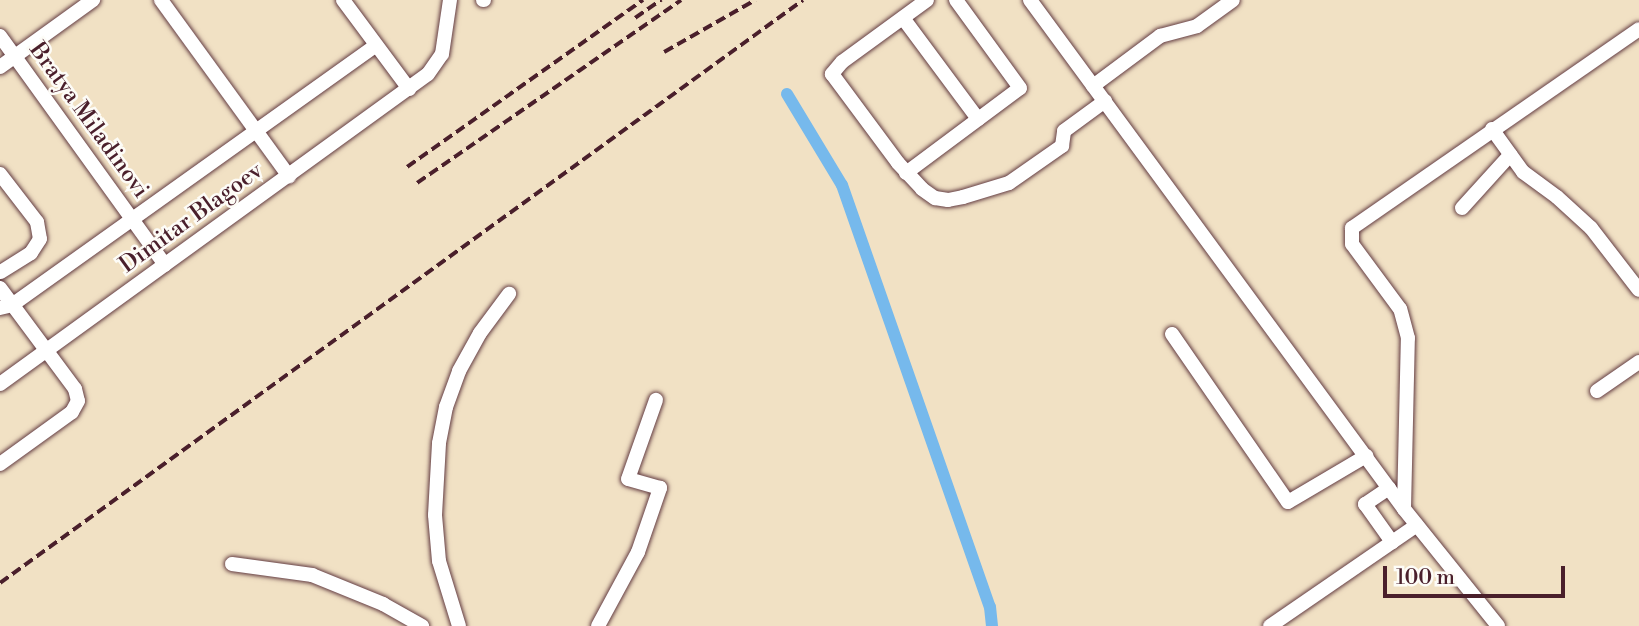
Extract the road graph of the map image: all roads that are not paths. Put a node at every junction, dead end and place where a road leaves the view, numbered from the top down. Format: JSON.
{"nodes":[{"id":1,"x":93,"y":0,"type":"edge"},
{"id":2,"x":161,"y":0,"type":"edge"},
{"id":3,"x":450,"y":0,"type":"edge"},
{"id":4,"x":927,"y":0,"type":"edge"},
{"id":5,"x":956,"y":0,"type":"edge"},
{"id":6,"x":1030,"y":0,"type":"edge"},
{"id":7,"x":1233,"y":0,"type":"edge"},
{"id":8,"x":345,"y":1,"type":"edge"},
{"id":9,"x":903,"y":18,"type":"junction"},
{"id":10,"x":1639,"y":29,"type":"edge"},
{"id":11,"x":0,"y":36,"type":"edge"},
{"id":12,"x":376,"y":45,"type":"junction"},
{"id":13,"x":15,"y":56,"type":"junction"},
{"id":14,"x":0,"y":67,"type":"edge"},
{"id":15,"x":1093,"y":86,"type":"junction"},
{"id":16,"x":409,"y":89,"type":"junction"},
{"id":17,"x":1105,"y":101,"type":"junction"},
{"id":18,"x":978,"y":119,"type":"junction"},
{"id":19,"x":255,"y":130,"type":"junction"},
{"id":20,"x":1492,"y":130,"type":"junction"},
{"id":21,"x":1510,"y":155,"type":"junction"},
{"id":22,"x":906,"y":173,"type":"junction"},
{"id":23,"x":0,"y":174,"type":"edge"},
{"id":24,"x":289,"y":176,"type":"junction"},
{"id":25,"x":1462,"y":208,"type":"dead end"},
{"id":26,"x":132,"y":219,"type":"junction"},
{"id":27,"x":165,"y":265,"type":"junction"},
{"id":28,"x":0,"y":272,"type":"edge"},
{"id":29,"x":0,"y":288,"type":"edge"},
{"id":30,"x":1639,"y":290,"type":"edge"},
{"id":31,"x":509,"y":294,"type":"dead end"},
{"id":32,"x":6,"y":306,"type":"edge"},
{"id":33,"x":1172,"y":334,"type":"dead end"},
{"id":34,"x":47,"y":350,"type":"junction"},
{"id":35,"x":1639,"y":362,"type":"edge"},
{"id":36,"x":0,"y":384,"type":"edge"},
{"id":37,"x":1597,"y":391,"type":"dead end"},
{"id":38,"x":656,"y":400,"type":"dead end"},
{"id":39,"x":1366,"y":456,"type":"junction"},
{"id":40,"x":0,"y":464,"type":"edge"},
{"id":41,"x":1389,"y":488,"type":"junction"},
{"id":42,"x":1404,"y":509,"type":"junction"},
{"id":43,"x":1417,"y":525,"type":"junction"},
{"id":44,"x":1392,"y":542,"type":"junction"},
{"id":45,"x":232,"y":564,"type":"dead end"},
{"id":46,"x":422,"y":626,"type":"edge"},
{"id":47,"x":459,"y":626,"type":"edge"},
{"id":48,"x":598,"y":626,"type":"edge"},
{"id":49,"x":1270,"y":626,"type":"edge"},
{"id":50,"x":1498,"y":626,"type":"edge"}],
"edges":[{"from":1,"to":13,"type":"street"},
{"from":2,"to":19,"type":"street"},
{"from":3,"to":16,"type":"street","name":"Dimitar Blagoev"},
{"from":4,"to":9,"type":"street"},
{"from":5,"to":18,"type":"street"},
{"from":6,"to":15,"type":"street"},
{"from":7,"to":15,"type":"street"},
{"from":8,"to":12,"type":"street"},
{"from":9,"to":18,"type":"street"},
{"from":9,"to":22,"type":"street"},
{"from":10,"to":20,"type":"street"},
{"from":11,"to":13,"type":"street","name":"Bratya Miladinovi"},
{"from":12,"to":16,"type":"street"},
{"from":12,"to":19,"type":"street"},
{"from":13,"to":14,"type":"street"},
{"from":13,"to":26,"type":"street","name":"Bratya Miladinovi"},
{"from":15,"to":17,"type":"street"},
{"from":16,"to":24,"type":"street","name":"Dimitar Blagoev"},
{"from":17,"to":22,"type":"street"},
{"from":17,"to":39,"type":"street"},
{"from":18,"to":22,"type":"street"},
{"from":19,"to":24,"type":"street"},
{"from":19,"to":26,"type":"street"},
{"from":20,"to":21,"type":"street"},
{"from":20,"to":42,"type":"street"},
{"from":21,"to":25,"type":"street"},
{"from":21,"to":30,"type":"street"},
{"from":23,"to":28,"type":"street"},
{"from":24,"to":27,"type":"street","name":"Dimitar Blagoev"},
{"from":26,"to":27,"type":"street","name":"Bratya Miladinovi"},
{"from":26,"to":32,"type":"street"},
{"from":27,"to":34,"type":"street","name":"Dimitar Blagoev"},
{"from":29,"to":32,"type":"street"},
{"from":31,"to":47,"type":"street"},
{"from":32,"to":34,"type":"street"},
{"from":33,"to":39,"type":"street"},
{"from":34,"to":36,"type":"street","name":"Dimitar Blagoev"},
{"from":34,"to":40,"type":"street"},
{"from":35,"to":37,"type":"street"},
{"from":38,"to":48,"type":"street"},
{"from":39,"to":41,"type":"street"},
{"from":41,"to":42,"type":"street"},
{"from":41,"to":44,"type":"street"},
{"from":42,"to":43,"type":"street"},
{"from":43,"to":44,"type":"street"},
{"from":43,"to":50,"type":"street"},
{"from":44,"to":49,"type":"street"},
{"from":45,"to":46,"type":"street"}]}
